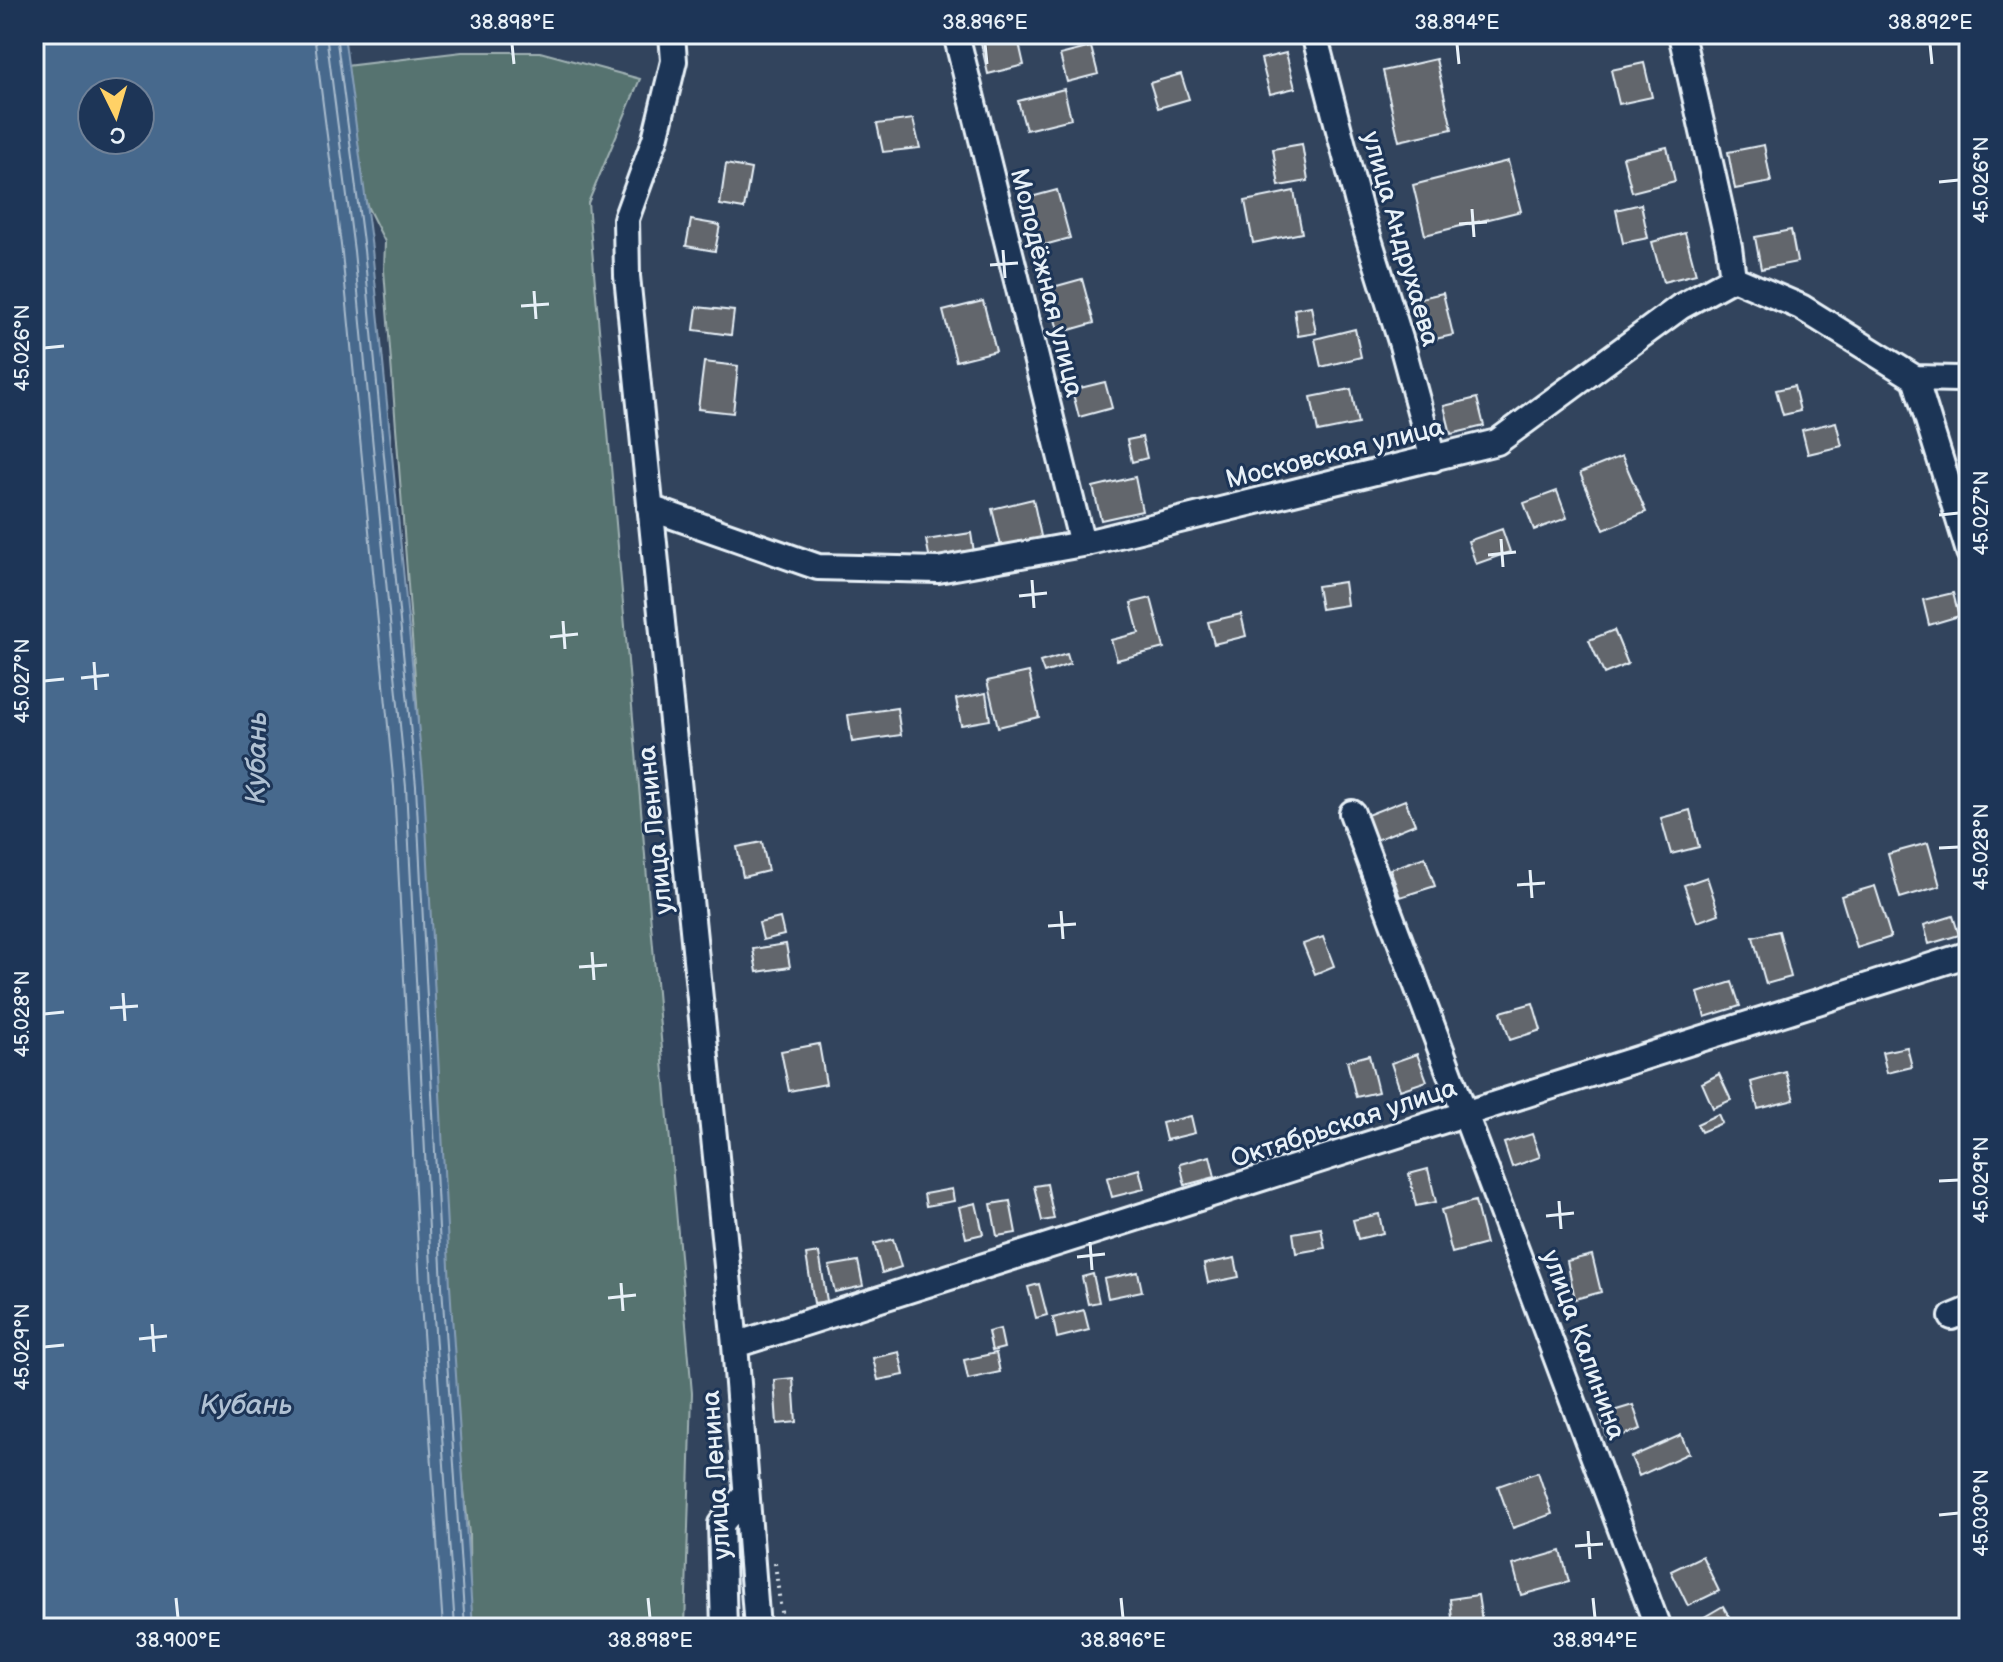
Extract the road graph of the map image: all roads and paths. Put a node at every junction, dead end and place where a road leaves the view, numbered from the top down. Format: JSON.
{"nodes":[{"id":1,"x":672,"y":34,"type":"edge"},
{"id":2,"x":956,"y":34,"type":"edge"},
{"id":3,"x":1314,"y":34,"type":"edge"},
{"id":4,"x":1681,"y":34,"type":"edge"},
{"id":5,"x":1733,"y":278,"type":"junction"},
{"id":6,"x":1969,"y":375,"type":"edge"},
{"id":7,"x":1915,"y":378,"type":"junction"},
{"id":8,"x":1433,"y":459,"type":"junction"},
{"id":9,"x":650,"y":508,"type":"junction"},
{"id":10,"x":1082,"y":544,"type":"junction"},
{"id":11,"x":1969,"y":552,"type":"edge"},
{"id":12,"x":1352,"y":813,"type":"dead end"},
{"id":13,"x":1969,"y":954,"type":"edge"},
{"id":14,"x":1467,"y":1115,"type":"junction"},
{"id":15,"x":735,"y":1345,"type":"junction"},
{"id":16,"x":746,"y":1494,"type":"junction"},
{"id":17,"x":724,"y":1628,"type":"edge"},
{"id":18,"x":757,"y":1628,"type":"edge"},
{"id":19,"x":1658,"y":1628,"type":"edge"}],
"edges":[{"from":1,"to":9,"type":"street","name":"улица Ленина"},
{"from":2,"to":10,"type":"street","name":"Молодёжная улица"},
{"from":3,"to":8,"type":"street","name":"улица Андрухаева"},
{"from":4,"to":5,"type":"street"},
{"from":5,"to":7,"type":"street"},
{"from":5,"to":8,"type":"street","name":"Московская улица"},
{"from":6,"to":7,"type":"street"},
{"from":7,"to":11,"type":"street"},
{"from":8,"to":10,"type":"street","name":"Московская улица"},
{"from":9,"to":10,"type":"street","name":"Московская улица"},
{"from":9,"to":15,"type":"street","name":"улица Ленина"},
{"from":12,"to":14,"type":"street","name":"улица Калинина"},
{"from":13,"to":14,"type":"street","name":"Октябрьская улица"},
{"from":14,"to":15,"type":"street","name":"Октябрьская улица"},
{"from":14,"to":19,"type":"street","name":"улица Калинина"},
{"from":15,"to":16,"type":"street","name":"улица Ленина"},
{"from":16,"to":17,"type":"street"},
{"from":16,"to":18,"type":"street","name":"улица Ленина"}]}
